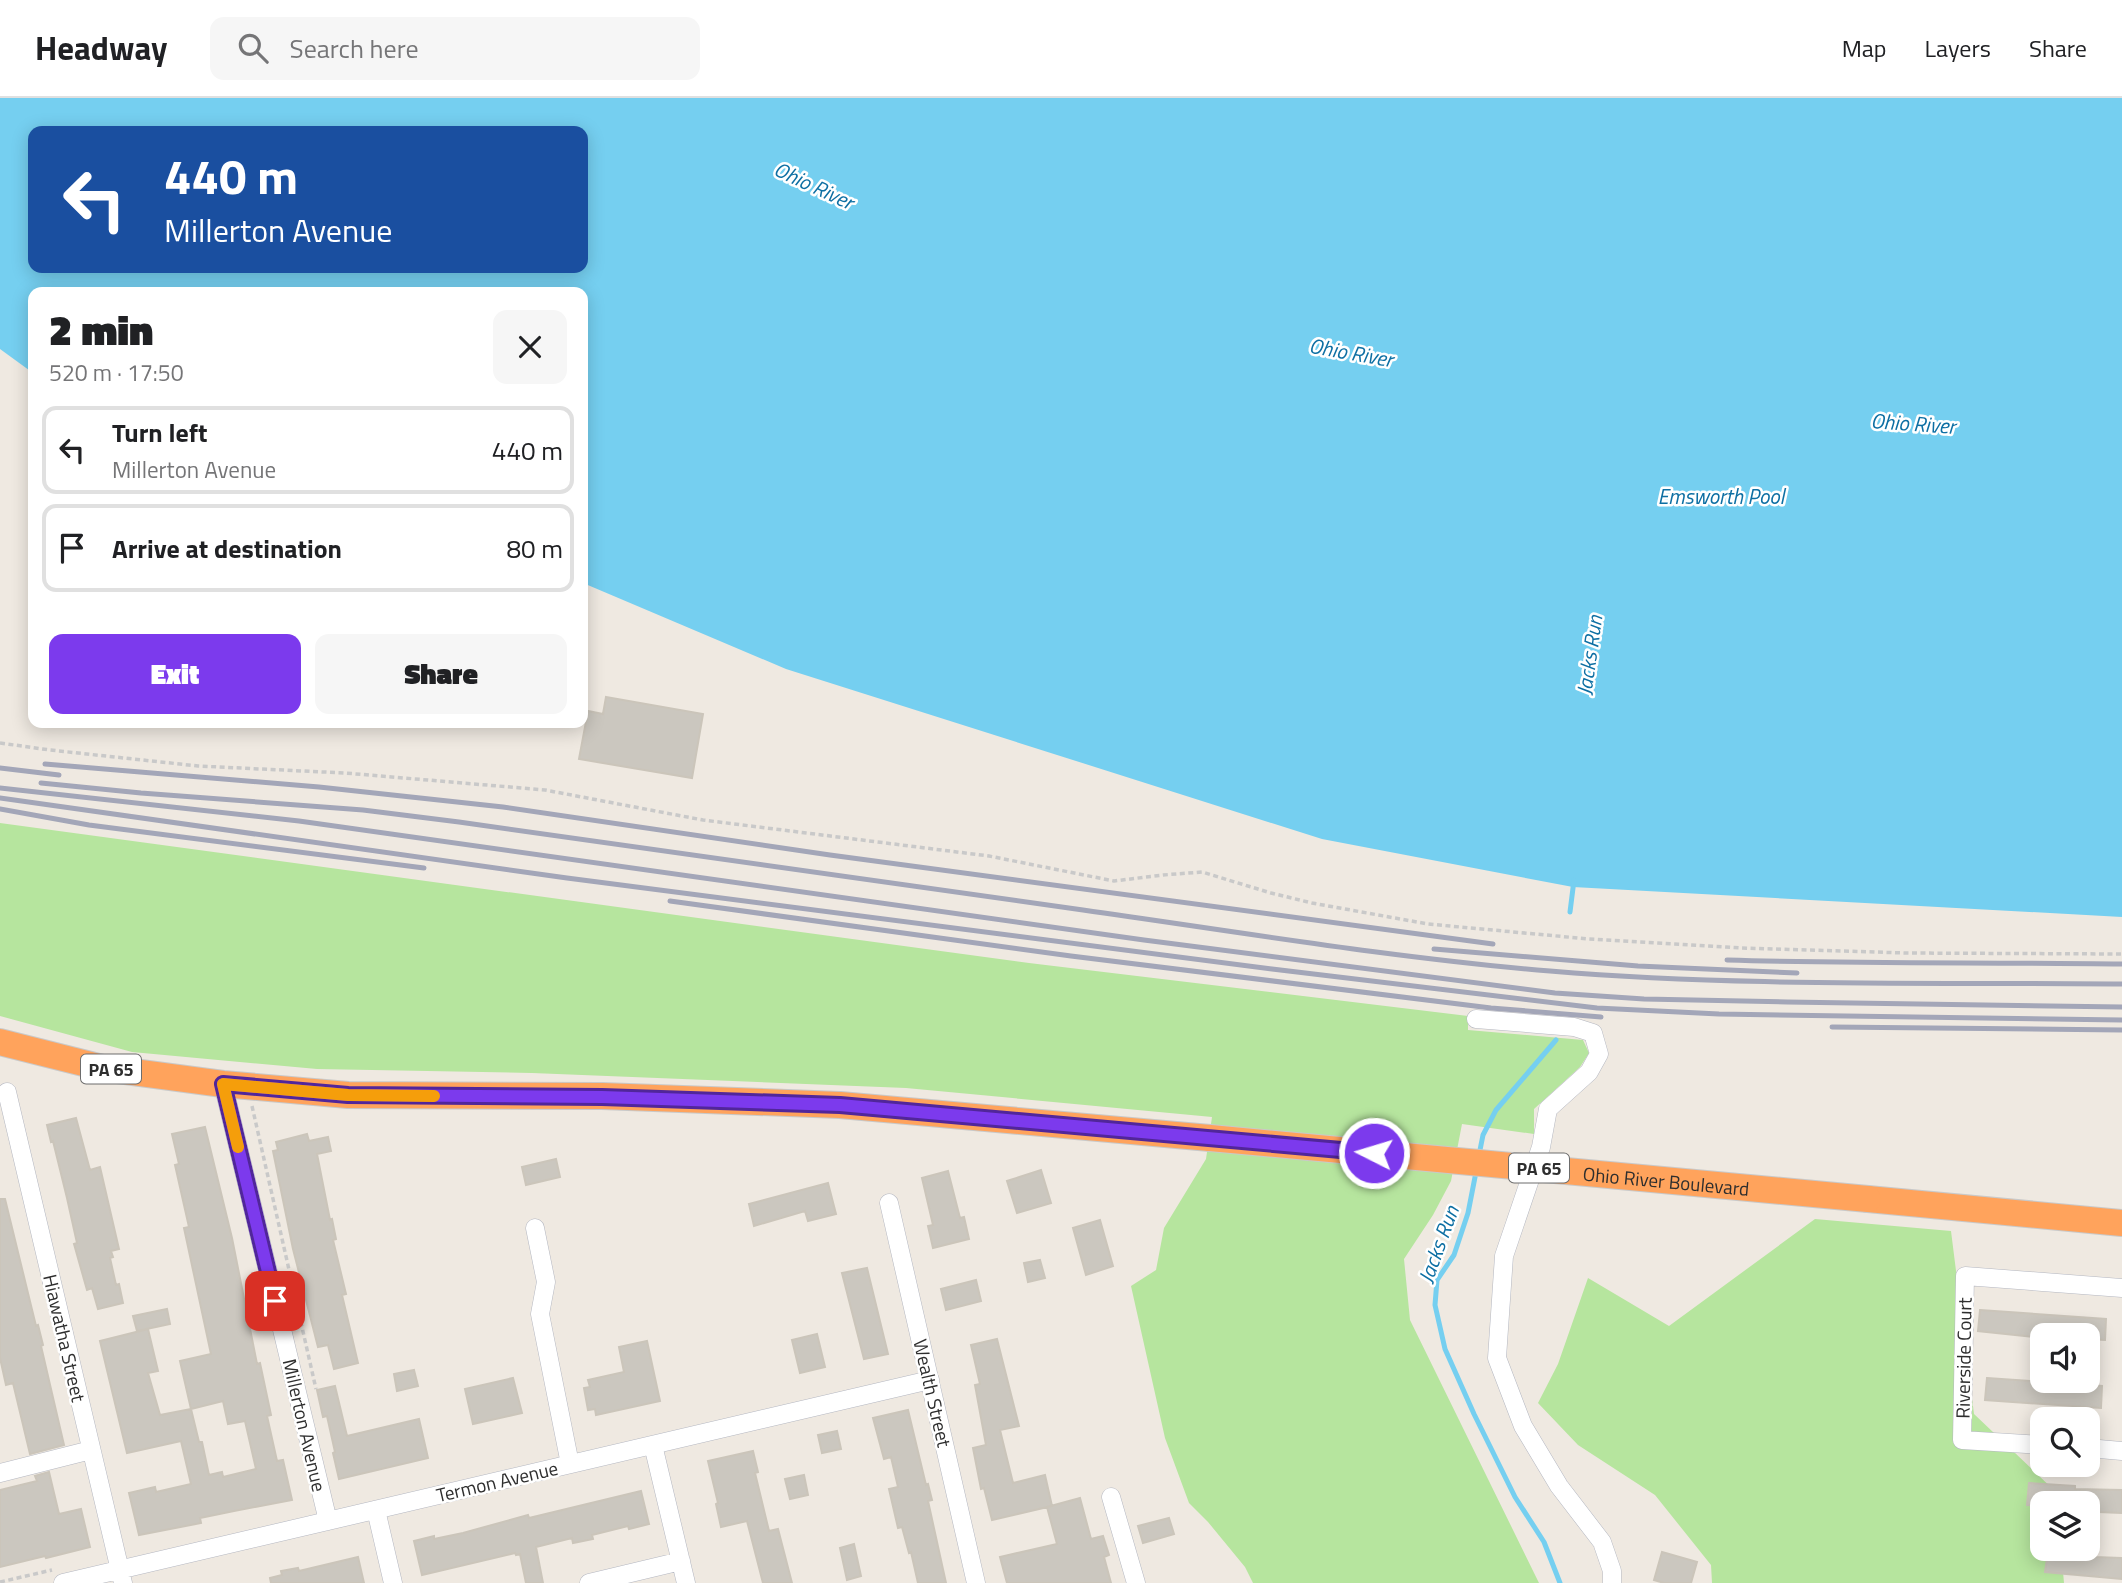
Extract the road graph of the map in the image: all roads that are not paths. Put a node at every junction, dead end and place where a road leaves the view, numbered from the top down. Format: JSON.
{"nodes":[{"id":1,"x":1476,"y":1019,"type":"dead end"},
{"id":2,"x":0,"y":1042,"type":"edge"},
{"id":3,"x":225,"y":1090,"type":"junction"},
{"id":4,"x":7,"y":1092,"type":"dead end"},
{"id":5,"x":890,"y":1203,"type":"dead end"},
{"id":6,"x":2122,"y":1223,"type":"edge"},
{"id":7,"x":535,"y":1228,"type":"dead end"},
{"id":8,"x":2122,"y":1287,"type":"edge"},
{"id":9,"x":930,"y":1380,"type":"junction"},
{"id":10,"x":2030,"y":1444,"type":"edge"},
{"id":11,"x":653,"y":1445,"type":"junction"},
{"id":12,"x":2100,"y":1449,"type":"edge"},
{"id":13,"x":91,"y":1450,"type":"junction"},
{"id":14,"x":2122,"y":1451,"type":"edge"},
{"id":15,"x":570,"y":1464,"type":"junction"},
{"id":16,"x":0,"y":1473,"type":"edge"},
{"id":17,"x":1111,"y":1497,"type":"dead end"},
{"id":18,"x":376,"y":1510,"type":"junction"},
{"id":19,"x":328,"y":1521,"type":"junction"},
{"id":20,"x":681,"y":1561,"type":"junction"},
{"id":21,"x":122,"y":1576,"type":"edge"},
{"id":22,"x":63,"y":1583,"type":"edge"},
{"id":23,"x":393,"y":1583,"type":"edge"},
{"id":24,"x":589,"y":1583,"type":"edge"},
{"id":25,"x":686,"y":1583,"type":"edge"},
{"id":26,"x":976,"y":1583,"type":"edge"},
{"id":27,"x":1136,"y":1583,"type":"edge"},
{"id":28,"x":1612,"y":1583,"type":"edge"}],
"edges":[{"from":1,"to":28,"type":"street"},
{"from":2,"to":3,"type":"highway","name":"Ohio River Boulevard","number":"PA 65"},
{"from":3,"to":6,"type":"highway","name":"Ohio River Boulevard","number":"PA 65","bridge":true},
{"from":3,"to":19,"type":"street","name":"Millerton Avenue"},
{"from":4,"to":13,"type":"street","name":"Hiawatha Street"},
{"from":5,"to":9,"type":"street","name":"Wealth Street"},
{"from":7,"to":15,"type":"street"},
{"from":8,"to":10,"type":"street","name":"Riverside Court"},
{"from":9,"to":11,"type":"street","name":"Termon Avenue"},
{"from":9,"to":26,"type":"street","name":"Wealth Street"},
{"from":11,"to":15,"type":"street","name":"Termon Avenue"},
{"from":11,"to":20,"type":"street"},
{"from":12,"to":14,"type":"street"},
{"from":13,"to":16,"type":"street"},
{"from":13,"to":21,"type":"street","name":"Hiawatha Street"},
{"from":15,"to":18,"type":"street","name":"Termon Avenue"},
{"from":17,"to":27,"type":"street"},
{"from":18,"to":19,"type":"street","name":"Termon Avenue"},
{"from":18,"to":23,"type":"street"},
{"from":19,"to":21,"type":"street","name":"Termon Avenue"},
{"from":20,"to":24,"type":"street"},
{"from":20,"to":25,"type":"street"},
{"from":21,"to":22,"type":"street","name":"Termon Avenue"}]}
